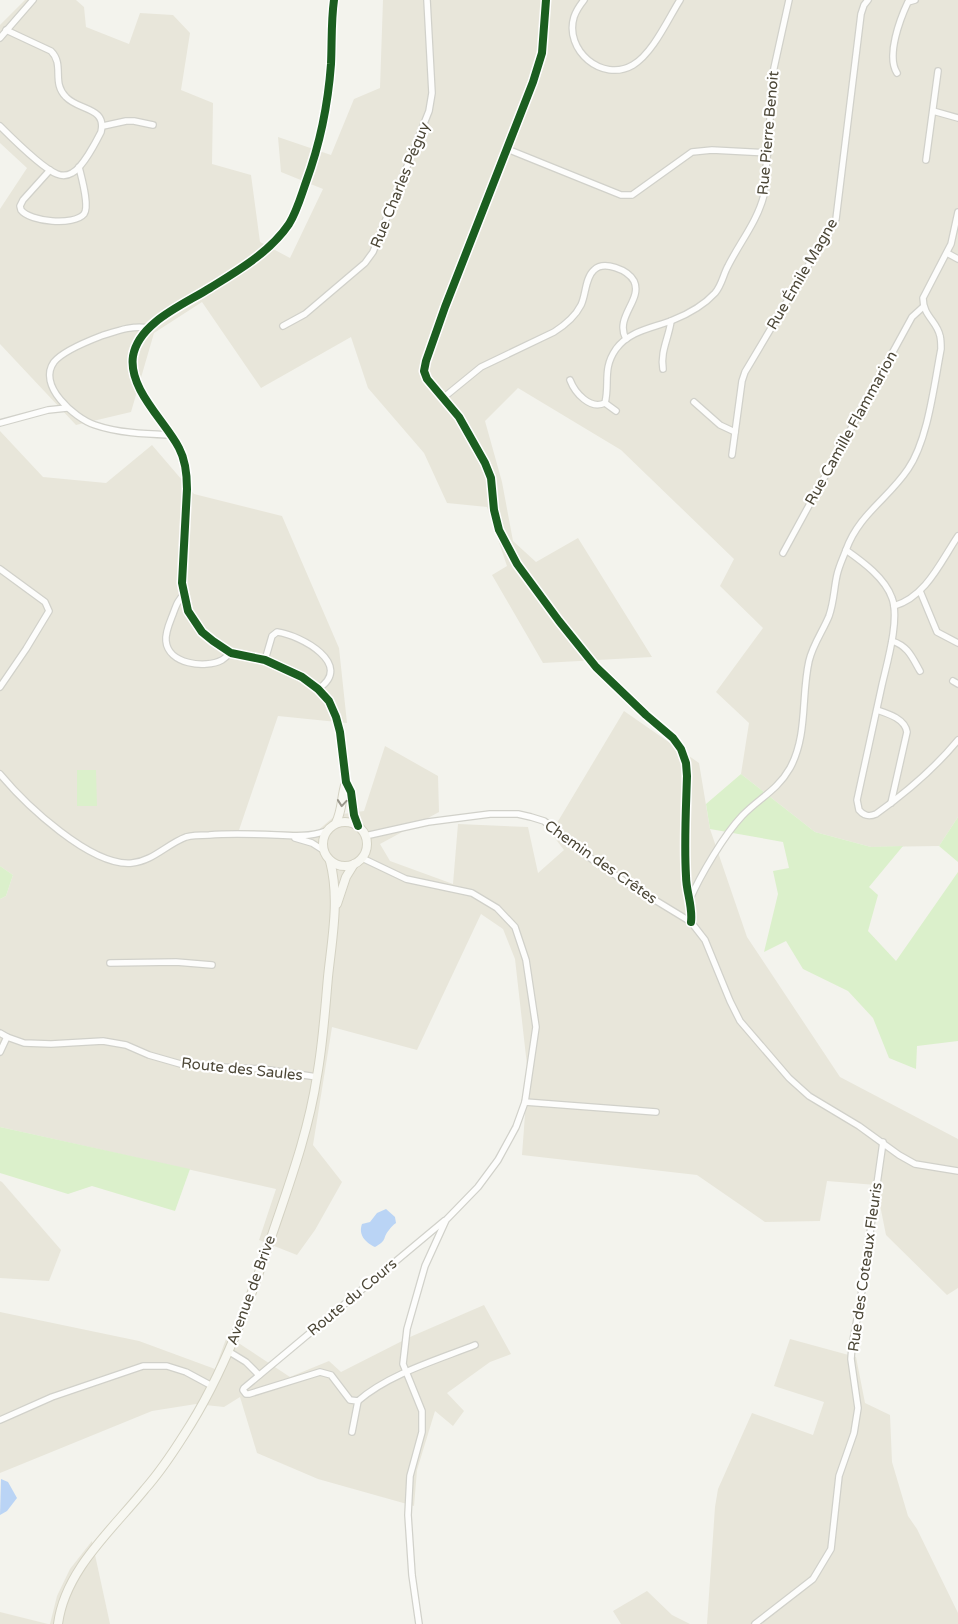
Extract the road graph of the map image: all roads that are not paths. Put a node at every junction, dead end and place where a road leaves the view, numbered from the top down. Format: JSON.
{"nodes":[{"id":1,"x":33,"y":0,"type":"edge"},
{"id":2,"x":334,"y":0,"type":"edge"},
{"id":3,"x":427,"y":0,"type":"edge"},
{"id":4,"x":546,"y":0,"type":"edge"},
{"id":5,"x":584,"y":0,"type":"edge"},
{"id":6,"x":680,"y":0,"type":"edge"},
{"id":7,"x":789,"y":0,"type":"edge"},
{"id":8,"x":868,"y":0,"type":"edge"},
{"id":9,"x":915,"y":0,"type":"edge"},
{"id":10,"x":6,"y":30,"type":"junction"},
{"id":11,"x":0,"y":38,"type":"edge"},
{"id":12,"x":938,"y":72,"type":"dead end"},
{"id":13,"x":897,"y":73,"type":"dead end"},
{"id":14,"x":933,"y":112,"type":"junction"},
{"id":15,"x":958,"y":118,"type":"edge"},
{"id":16,"x":153,"y":125,"type":"dead end"},
{"id":17,"x":0,"y":126,"type":"edge"},
{"id":18,"x":103,"y":126,"type":"junction"},
{"id":19,"x":507,"y":149,"type":"junction"},
{"id":20,"x":768,"y":153,"type":"junction"},
{"id":21,"x":926,"y":160,"type":"dead end"},
{"id":22,"x":79,"y":167,"type":"junction"},
{"id":23,"x":50,"y":170,"type":"junction"},
{"id":24,"x":958,"y":212,"type":"edge"},
{"id":25,"x":947,"y":253,"type":"junction"},
{"id":26,"x":958,"y":259,"type":"edge"},
{"id":27,"x":923,"y":307,"type":"junction"},
{"id":28,"x":671,"y":321,"type":"junction"},
{"id":29,"x":282,"y":326,"type":"dead end"},
{"id":30,"x":149,"y":328,"type":"junction"},
{"id":31,"x":626,"y":339,"type":"junction"},
{"id":32,"x":664,"y":369,"type":"dead end"},
{"id":33,"x":570,"y":380,"type":"dead end"},
{"id":34,"x":443,"y":398,"type":"junction"},
{"id":35,"x":694,"y":402,"type":"dead end"},
{"id":36,"x":605,"y":404,"type":"junction"},
{"id":37,"x":67,"y":408,"type":"junction"},
{"id":38,"x":616,"y":411,"type":"dead end"},
{"id":39,"x":0,"y":423,"type":"edge"},
{"id":40,"x":735,"y":432,"type":"junction"},
{"id":41,"x":170,"y":435,"type":"junction"},
{"id":42,"x":732,"y":455,"type":"dead end"},
{"id":43,"x":958,"y":536,"type":"edge"},
{"id":44,"x":846,"y":550,"type":"junction"},
{"id":45,"x":783,"y":553,"type":"dead end"},
{"id":46,"x":0,"y":569,"type":"edge"},
{"id":47,"x":920,"y":591,"type":"junction"},
{"id":48,"x":185,"y":594,"type":"junction"},
{"id":49,"x":894,"y":606,"type":"junction"},
{"id":50,"x":892,"y":641,"type":"junction"},
{"id":51,"x":958,"y":643,"type":"edge"},
{"id":52,"x":231,"y":653,"type":"junction"},
{"id":53,"x":265,"y":660,"type":"junction"},
{"id":54,"x":920,"y":671,"type":"dead end"},
{"id":55,"x":0,"y":687,"type":"edge"},
{"id":56,"x":318,"y":689,"type":"junction"},
{"id":57,"x":877,"y":710,"type":"junction"},
{"id":58,"x":958,"y":740,"type":"edge"},
{"id":59,"x":0,"y":774,"type":"edge"},
{"id":60,"x":346,"y":782,"type":"junction"},
{"id":61,"x":891,"y":803,"type":"junction"},
{"id":62,"x":336,"y":823,"type":"junction"},
{"id":63,"x":358,"y":826,"type":"junction"},
{"id":64,"x":326,"y":832,"type":"junction"},
{"id":65,"x":365,"y":836,"type":"junction"},
{"id":66,"x":293,"y":837,"type":"junction"},
{"id":67,"x":323,"y":850,"type":"junction"},
{"id":68,"x":362,"y":858,"type":"junction"},
{"id":69,"x":330,"y":861,"type":"junction"},
{"id":70,"x":354,"y":864,"type":"junction"},
{"id":71,"x":690,"y":899,"type":"junction"},
{"id":72,"x":335,"y":911,"type":"junction"},
{"id":73,"x":691,"y":922,"type":"junction"},
{"id":74,"x":110,"y":963,"type":"dead end"},
{"id":75,"x":212,"y":965,"type":"dead end"},
{"id":76,"x":0,"y":1033,"type":"edge"},
{"id":77,"x":7,"y":1037,"type":"junction"},
{"id":78,"x":0,"y":1052,"type":"edge"},
{"id":79,"x":318,"y":1077,"type":"junction"},
{"id":80,"x":525,"y":1102,"type":"junction"},
{"id":81,"x":656,"y":1112,"type":"dead end"},
{"id":82,"x":883,"y":1142,"type":"junction"},
{"id":83,"x":958,"y":1171,"type":"edge"},
{"id":84,"x":446,"y":1220,"type":"junction"},
{"id":85,"x":475,"y":1344,"type":"dead end"},
{"id":86,"x":228,"y":1351,"type":"junction"},
{"id":87,"x":406,"y":1373,"type":"junction"},
{"id":88,"x":259,"y":1375,"type":"junction"},
{"id":89,"x":212,"y":1386,"type":"junction"},
{"id":90,"x":358,"y":1401,"type":"junction"},
{"id":91,"x":0,"y":1420,"type":"edge"},
{"id":92,"x":352,"y":1432,"type":"dead end"},
{"id":93,"x":58,"y":1624,"type":"edge"},
{"id":94,"x":419,"y":1624,"type":"edge"},
{"id":95,"x":755,"y":1624,"type":"edge"}],
"edges":[{"from":1,"to":10,"type":"street"},
{"from":2,"to":30,"type":"street"},
{"from":3,"to":29,"type":"street","name":"Rue Charles Péguy"},
{"from":4,"to":19,"type":"street"},
{"from":5,"to":6,"type":"street"},
{"from":7,"to":20,"type":"street","name":"Rue Pierre Benoit"},
{"from":8,"to":40,"type":"street","name":"Rue Émile Magne"},
{"from":9,"to":13,"type":"street"},
{"from":10,"to":11,"type":"street"},
{"from":10,"to":18,"type":"street"},
{"from":12,"to":14,"type":"street"},
{"from":14,"to":15,"type":"street"},
{"from":14,"to":21,"type":"street"},
{"from":16,"to":18,"type":"street"},
{"from":17,"to":23,"type":"street"},
{"from":18,"to":22,"type":"street"},
{"from":19,"to":20,"type":"street"},
{"from":19,"to":34,"type":"street"},
{"from":20,"to":28,"type":"street","name":"Rue Pierre Benoit"},
{"from":22,"to":23,"type":"street"},
{"from":22,"to":23,"type":"street"},
{"from":24,"to":25,"type":"street"},
{"from":25,"to":26,"type":"street"},
{"from":25,"to":27,"type":"street"},
{"from":27,"to":44,"type":"street"},
{"from":27,"to":45,"type":"street","name":"Rue Camille Flammarion"},
{"from":28,"to":31,"type":"street","name":"Rue Pierre Benoit"},
{"from":28,"to":32,"type":"street"},
{"from":30,"to":37,"type":"street"},
{"from":30,"to":41,"type":"street"},
{"from":31,"to":34,"type":"street"},
{"from":31,"to":36,"type":"street","name":"Rue Pierre Benoit"},
{"from":33,"to":36,"type":"street"},
{"from":34,"to":71,"type":"street"},
{"from":35,"to":40,"type":"street"},
{"from":36,"to":38,"type":"street"},
{"from":37,"to":39,"type":"street"},
{"from":37,"to":41,"type":"street"},
{"from":40,"to":42,"type":"street","name":"Rue Émile Magne"},
{"from":41,"to":48,"type":"street"},
{"from":43,"to":47,"type":"street"},
{"from":44,"to":49,"type":"street"},
{"from":44,"to":71,"type":"street"},
{"from":46,"to":55,"type":"street"},
{"from":47,"to":49,"type":"street"},
{"from":47,"to":51,"type":"street"},
{"from":48,"to":52,"type":"street"},
{"from":48,"to":52,"type":"street"},
{"from":49,"to":50,"type":"street"},
{"from":50,"to":54,"type":"street"},
{"from":50,"to":57,"type":"street"},
{"from":52,"to":53,"type":"street"},
{"from":53,"to":56,"type":"street"},
{"from":53,"to":56,"type":"street"},
{"from":56,"to":60,"type":"street"},
{"from":57,"to":61,"type":"street"},
{"from":57,"to":61,"type":"street"},
{"from":58,"to":61,"type":"street"},
{"from":59,"to":66,"type":"street"},
{"from":60,"to":62,"type":"street","one_way":true},
{"from":60,"to":63,"type":"street"},
{"from":62,"to":63,"type":"street"},
{"from":62,"to":64,"type":"street"},
{"from":63,"to":65,"type":"street"},
{"from":64,"to":66,"type":"street"},
{"from":64,"to":67,"type":"street"},
{"from":65,"to":68,"type":"street"},
{"from":65,"to":73,"type":"street","name":"Chemin des Crêtes"},
{"from":66,"to":67,"type":"street"},
{"from":67,"to":69,"type":"street"},
{"from":68,"to":70,"type":"street"},
{"from":68,"to":80,"type":"street","name":"Route du Cours"},
{"from":69,"to":70,"type":"street"},
{"from":69,"to":72,"type":"street"},
{"from":70,"to":72,"type":"street"},
{"from":71,"to":73,"type":"street"},
{"from":72,"to":79,"type":"street","name":"Avenue de Brive"},
{"from":73,"to":82,"type":"street","name":"Chemin des Crêtes"},
{"from":74,"to":75,"type":"street"},
{"from":76,"to":77,"type":"street","name":"Route des Saules"},
{"from":77,"to":78,"type":"street"},
{"from":77,"to":79,"type":"street","name":"Route des Saules"},
{"from":79,"to":86,"type":"street","name":"Avenue de Brive"},
{"from":80,"to":81,"type":"street"},
{"from":80,"to":84,"type":"street","name":"Route du Cours"},
{"from":82,"to":83,"type":"street","name":"Chemin des Crêtes"},
{"from":82,"to":95,"type":"street","name":"Rue des Coteaux Fleuris"},
{"from":84,"to":87,"type":"street","name":"Route du Cours"},
{"from":84,"to":88,"type":"street","name":"Route du Cours"},
{"from":85,"to":87,"type":"street"},
{"from":86,"to":88,"type":"street"},
{"from":86,"to":89,"type":"street","name":"Avenue de Brive"},
{"from":87,"to":90,"type":"street"},
{"from":87,"to":94,"type":"street","name":"Route du Cours"},
{"from":88,"to":90,"type":"street","name":"Route du Cours"},
{"from":89,"to":91,"type":"street"},
{"from":89,"to":93,"type":"street","name":"Avenue de Brive"},
{"from":90,"to":92,"type":"street"}]}
